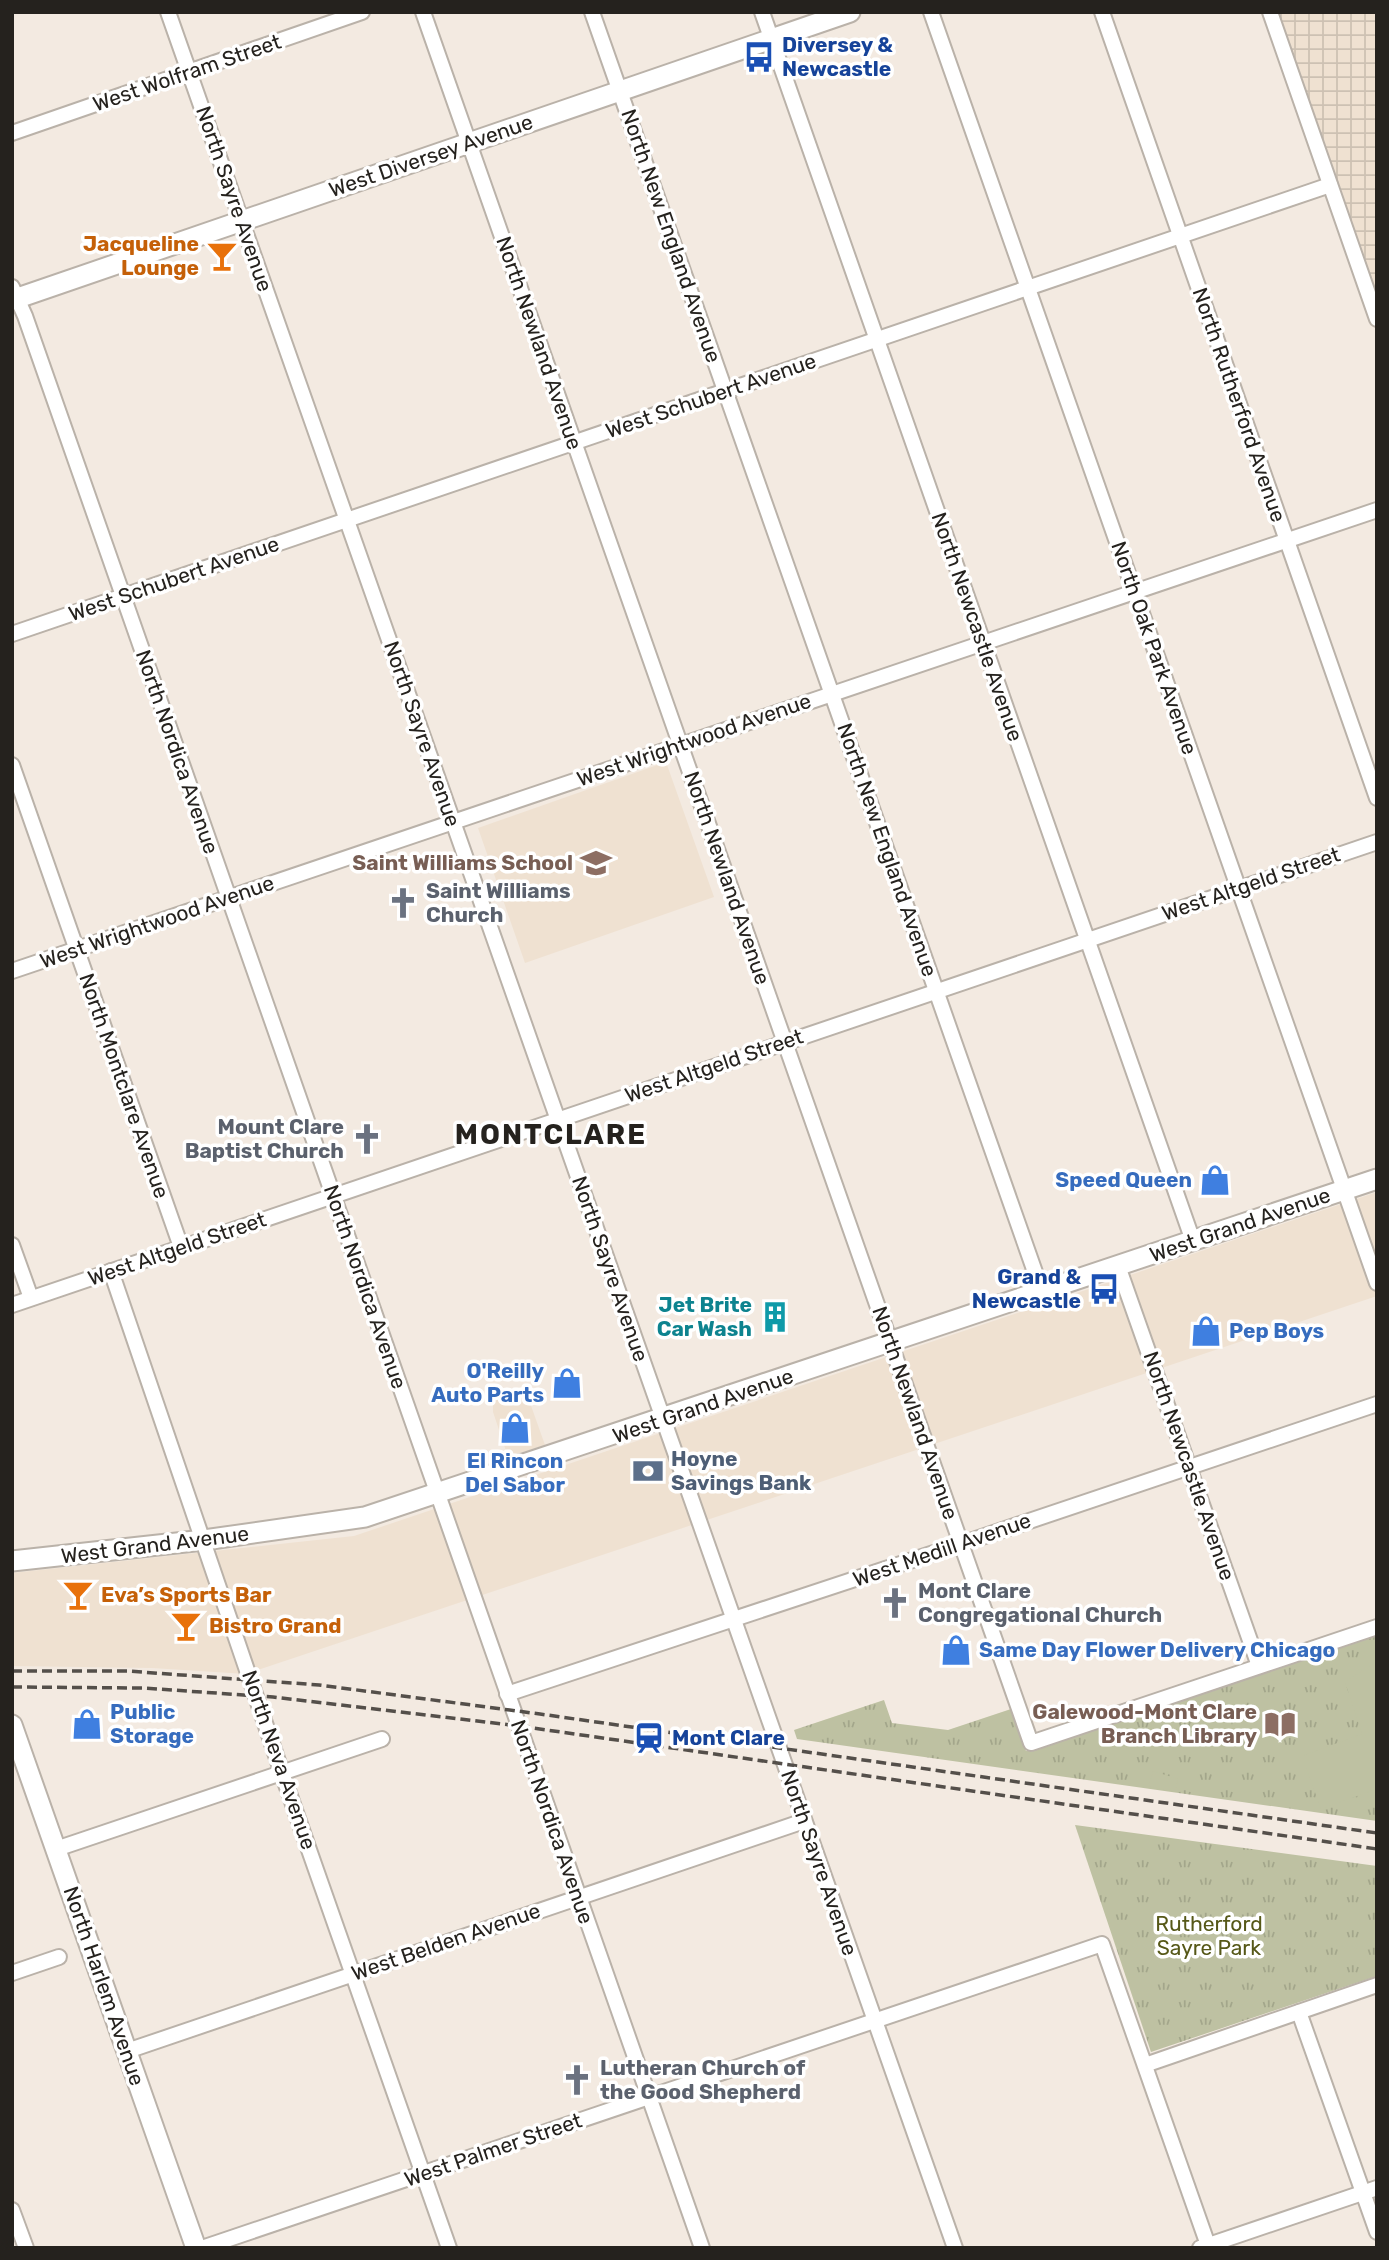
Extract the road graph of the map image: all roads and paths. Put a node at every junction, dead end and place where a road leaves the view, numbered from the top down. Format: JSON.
{"nodes":[{"id":1,"x":168,"y":12,"type":"edge"},
{"id":2,"x":362,"y":12,"type":"edge"},
{"id":3,"x":423,"y":12,"type":"edge"},
{"id":4,"x":592,"y":12,"type":"edge"},
{"id":5,"x":762,"y":12,"type":"edge"},
{"id":6,"x":850,"y":12,"type":"edge"},
{"id":7,"x":931,"y":12,"type":"edge"},
{"id":8,"x":1102,"y":12,"type":"edge"},
{"id":9,"x":1270,"y":12,"type":"edge"},
{"id":10,"x":771,"y":39,"type":"junction"},
{"id":11,"x":190,"y":72,"type":"junction"},
{"id":12,"x":620,"y":91,"type":"junction"},
{"id":13,"x":12,"y":133,"type":"edge"},
{"id":14,"x":469,"y":143,"type":"junction"},
{"id":15,"x":1330,"y":185,"type":"junction"},
{"id":16,"x":242,"y":221,"type":"junction"},
{"id":17,"x":1180,"y":236,"type":"junction"},
{"id":18,"x":1027,"y":288,"type":"junction"},
{"id":19,"x":14,"y":295,"type":"edge"},
{"id":20,"x":1377,"y":319,"type":"edge"},
{"id":21,"x":876,"y":339,"type":"junction"},
{"id":22,"x":725,"y":391,"type":"junction"},
{"id":23,"x":574,"y":442,"type":"junction"},
{"id":24,"x":1377,"y":510,"type":"edge"},
{"id":25,"x":347,"y":520,"type":"junction"},
{"id":26,"x":1287,"y":540,"type":"junction"},
{"id":27,"x":1134,"y":592,"type":"junction"},
{"id":28,"x":123,"y":596,"type":"junction"},
{"id":29,"x":12,"y":634,"type":"edge"},
{"id":30,"x":983,"y":643,"type":"junction"},
{"id":31,"x":832,"y":694,"type":"junction"},
{"id":32,"x":680,"y":745,"type":"junction"},
{"id":33,"x":12,"y":765,"type":"edge"},
{"id":34,"x":1377,"y":798,"type":"edge"},
{"id":35,"x":453,"y":822,"type":"junction"},
{"id":36,"x":1377,"y":842,"type":"edge"},
{"id":37,"x":1238,"y":889,"type":"junction"},
{"id":38,"x":229,"y":898,"type":"junction"},
{"id":39,"x":1087,"y":940,"type":"junction"},
{"id":40,"x":77,"y":949,"type":"junction"},
{"id":41,"x":12,"y":971,"type":"edge"},
{"id":42,"x":936,"y":991,"type":"junction"},
{"id":43,"x":785,"y":1042,"type":"junction"},
{"id":44,"x":558,"y":1119,"type":"junction"},
{"id":45,"x":1377,"y":1179,"type":"edge"},
{"id":46,"x":1344,"y":1190,"type":"junction"},
{"id":47,"x":333,"y":1196,"type":"junction"},
{"id":48,"x":1193,"y":1241,"type":"junction"},
{"id":49,"x":12,"y":1245,"type":"edge"},
{"id":50,"x":181,"y":1247,"type":"junction"},
{"id":51,"x":1118,"y":1266,"type":"junction"},
{"id":52,"x":111,"y":1271,"type":"junction"},
{"id":53,"x":1377,"y":1283,"type":"edge"},
{"id":54,"x":1042,"y":1292,"type":"junction"},
{"id":55,"x":31,"y":1298,"type":"junction"},
{"id":56,"x":12,"y":1305,"type":"edge"},
{"id":57,"x":891,"y":1342,"type":"junction"},
{"id":58,"x":1377,"y":1404,"type":"edge"},
{"id":59,"x":663,"y":1419,"type":"junction"},
{"id":60,"x":1189,"y":1466,"type":"junction"},
{"id":61,"x":438,"y":1494,"type":"junction"},
{"id":62,"x":204,"y":1540,"type":"junction"},
{"id":63,"x":961,"y":1544,"type":"junction"},
{"id":64,"x":12,"y":1561,"type":"edge"},
{"id":65,"x":734,"y":1620,"type":"junction"},
{"id":66,"x":1377,"y":1627,"type":"edge"},
{"id":67,"x":1259,"y":1666,"type":"junction"},
{"id":68,"x":507,"y":1694,"type":"junction"},
{"id":69,"x":12,"y":1725,"type":"edge"},
{"id":70,"x":382,"y":1739,"type":"dead end"},
{"id":71,"x":282,"y":1773,"type":"junction"},
{"id":72,"x":804,"y":1821,"type":"junction"},
{"id":73,"x":56,"y":1849,"type":"junction"},
{"id":74,"x":579,"y":1897,"type":"junction"},
{"id":75,"x":59,"y":1957,"type":"dead end"},
{"id":76,"x":12,"y":1973,"type":"edge"},
{"id":77,"x":353,"y":1973,"type":"junction"},
{"id":78,"x":1377,"y":1985,"type":"edge"},
{"id":79,"x":1299,"y":2012,"type":"junction"},
{"id":80,"x":875,"y":2021,"type":"junction"},
{"id":81,"x":127,"y":2051,"type":"junction"},
{"id":82,"x":1145,"y":2064,"type":"junction"},
{"id":83,"x":649,"y":2097,"type":"junction"},
{"id":84,"x":423,"y":2173,"type":"junction"},
{"id":85,"x":1370,"y":2190,"type":"edge"},
{"id":86,"x":12,"y":2210,"type":"edge"},
{"id":87,"x":1377,"y":2232,"type":"edge"},
{"id":88,"x":1206,"y":2247,"type":"edge"},
{"id":89,"x":26,"y":2248,"type":"edge"},
{"id":90,"x":196,"y":2248,"type":"edge"},
{"id":91,"x":202,"y":2248,"type":"edge"},
{"id":92,"x":449,"y":2248,"type":"edge"},
{"id":93,"x":702,"y":2248,"type":"edge"},
{"id":94,"x":955,"y":2248,"type":"edge"}],
"edges":[{"from":1,"to":11,"type":"street","name":"North Sayre Avenue"},
{"from":2,"to":11,"type":"street","name":"West Wolfram Street"},
{"from":3,"to":14,"type":"street","name":"North Newland Avenue"},
{"from":4,"to":12,"type":"street","name":"North New England Avenue"},
{"from":5,"to":10,"type":"street","name":"North Newcastle Avenue"},
{"from":6,"to":10,"type":"main road","name":"West Diversey Avenue"},
{"from":7,"to":18,"type":"street","name":"North Oak Park Avenue"},
{"from":8,"to":17,"type":"street","name":"North Rutherford Avenue"},
{"from":9,"to":15,"type":"street"},
{"from":10,"to":12,"type":"main road","name":"West Diversey Avenue"},
{"from":10,"to":21,"type":"street","name":"North Newcastle Avenue"},
{"from":11,"to":13,"type":"street","name":"West Wolfram Street"},
{"from":11,"to":16,"type":"street","name":"North Sayre Avenue"},
{"from":12,"to":14,"type":"main road","name":"West Diversey Avenue"},
{"from":12,"to":22,"type":"street","name":"North New England Avenue"},
{"from":14,"to":16,"type":"main road","name":"West Diversey Avenue"},
{"from":14,"to":23,"type":"street","name":"North Newland Avenue"},
{"from":15,"to":17,"type":"street","name":"West Schubert Avenue"},
{"from":15,"to":20,"type":"street"},
{"from":16,"to":19,"type":"main road","name":"West Diversey Avenue"},
{"from":16,"to":25,"type":"street","name":"North Sayre Avenue"},
{"from":17,"to":18,"type":"street","name":"West Schubert Avenue"},
{"from":17,"to":26,"type":"street","name":"North Rutherford Avenue"},
{"from":18,"to":21,"type":"street","name":"West Schubert Avenue"},
{"from":18,"to":27,"type":"street","name":"North Oak Park Avenue"},
{"from":19,"to":28,"type":"street","name":"North Nordica Avenue"},
{"from":21,"to":22,"type":"street","name":"West Schubert Avenue"},
{"from":21,"to":30,"type":"street","name":"North Newcastle Avenue"},
{"from":22,"to":23,"type":"street","name":"West Schubert Avenue"},
{"from":22,"to":31,"type":"street","name":"North New England Avenue"},
{"from":23,"to":25,"type":"street","name":"West Schubert Avenue"},
{"from":23,"to":32,"type":"street","name":"North Newland Avenue"},
{"from":24,"to":26,"type":"street","name":"West Wrightwood Avenue"},
{"from":25,"to":28,"type":"street","name":"West Schubert Avenue"},
{"from":25,"to":35,"type":"street","name":"North Sayre Avenue"},
{"from":26,"to":27,"type":"street","name":"West Wrightwood Avenue"},
{"from":26,"to":34,"type":"street","name":"North Rutherford Avenue"},
{"from":27,"to":30,"type":"street","name":"West Wrightwood Avenue"},
{"from":27,"to":37,"type":"street","name":"North Oak Park Avenue"},
{"from":28,"to":29,"type":"street","name":"West Schubert Avenue"},
{"from":28,"to":38,"type":"street","name":"North Nordica Avenue"},
{"from":30,"to":31,"type":"street","name":"West Wrightwood Avenue"},
{"from":30,"to":39,"type":"street","name":"North Newcastle Avenue"},
{"from":31,"to":32,"type":"street","name":"West Wrightwood Avenue"},
{"from":31,"to":42,"type":"street","name":"North New England Avenue"},
{"from":32,"to":35,"type":"street","name":"West Wrightwood Avenue"},
{"from":32,"to":43,"type":"street","name":"North Newland Avenue"},
{"from":33,"to":40,"type":"street","name":"North Montclare Avenue"},
{"from":35,"to":38,"type":"street","name":"West Wrightwood Avenue"},
{"from":35,"to":44,"type":"street","name":"North Sayre Avenue"},
{"from":36,"to":37,"type":"street","name":"West Altgeld Street"},
{"from":37,"to":39,"type":"street","name":"West Altgeld Street"},
{"from":37,"to":46,"type":"street","name":"North Oak Park Avenue"},
{"from":38,"to":40,"type":"street","name":"West Wrightwood Avenue"},
{"from":38,"to":47,"type":"street","name":"North Nordica Avenue"},
{"from":39,"to":42,"type":"street","name":"West Altgeld Street"},
{"from":39,"to":48,"type":"street","name":"North Newcastle Avenue"},
{"from":40,"to":41,"type":"street","name":"West Wrightwood Avenue"},
{"from":40,"to":50,"type":"street","name":"North Montclare Avenue"},
{"from":42,"to":43,"type":"street","name":"West Altgeld Street"},
{"from":42,"to":54,"type":"street","name":"North New England Avenue"},
{"from":43,"to":44,"type":"street","name":"West Altgeld Street"},
{"from":43,"to":57,"type":"street","name":"North Newland Avenue"},
{"from":44,"to":47,"type":"street","name":"West Altgeld Street"},
{"from":44,"to":59,"type":"street","name":"North Sayre Avenue"},
{"from":45,"to":46,"type":"main road","name":"West Grand Avenue"},
{"from":46,"to":48,"type":"main road","name":"West Grand Avenue"},
{"from":46,"to":53,"type":"street","name":"North Oak Park Avenue"},
{"from":47,"to":50,"type":"street","name":"West Altgeld Street"},
{"from":47,"to":61,"type":"street","name":"North Nordica Avenue"},
{"from":48,"to":51,"type":"main road","name":"West Grand Avenue"},
{"from":49,"to":55,"type":"street"},
{"from":50,"to":52,"type":"street","name":"West Altgeld Street"},
{"from":51,"to":54,"type":"main road","name":"West Grand Avenue"},
{"from":51,"to":60,"type":"street","name":"North Newcastle Avenue"},
{"from":52,"to":55,"type":"street","name":"West Altgeld Street"},
{"from":52,"to":62,"type":"street","name":"North Neva Avenue"},
{"from":54,"to":57,"type":"main road","name":"West Grand Avenue"},
{"from":55,"to":56,"type":"street","name":"West Altgeld Street"},
{"from":57,"to":59,"type":"main road","name":"West Grand Avenue"},
{"from":57,"to":63,"type":"street","name":"North Newland Avenue"},
{"from":58,"to":60,"type":"street","name":"West Medill Avenue"},
{"from":59,"to":61,"type":"main road","name":"West Grand Avenue"},
{"from":59,"to":65,"type":"street","name":"North Sayre Avenue"},
{"from":60,"to":63,"type":"street","name":"West Medill Avenue"},
{"from":60,"to":67,"type":"street","name":"North Newcastle Avenue"},
{"from":61,"to":62,"type":"main road","name":"West Grand Avenue"},
{"from":61,"to":68,"type":"street","name":"North Nordica Avenue"},
{"from":62,"to":64,"type":"main road","name":"West Grand Avenue"},
{"from":62,"to":71,"type":"street","name":"North Neva Avenue"},
{"from":63,"to":65,"type":"street","name":"West Medill Avenue"},
{"from":63,"to":67,"type":"street","name":"North Newland Avenue"},
{"from":65,"to":68,"type":"street","name":"West Medill Avenue"},
{"from":65,"to":72,"type":"street","name":"North Sayre Avenue"},
{"from":66,"to":67,"type":"street"},
{"from":68,"to":74,"type":"street","name":"North Nordica Avenue"},
{"from":69,"to":73,"type":"main road","name":"North Harlem Avenue"},
{"from":70,"to":71,"type":"street"},
{"from":71,"to":73,"type":"street"},
{"from":71,"to":77,"type":"street","name":"North Neva Avenue"},
{"from":72,"to":74,"type":"street","name":"West Belden Avenue"},
{"from":72,"to":80,"type":"street","name":"North Sayre Avenue"},
{"from":73,"to":81,"type":"main road","name":"North Harlem Avenue"},
{"from":74,"to":77,"type":"street","name":"West Belden Avenue"},
{"from":74,"to":83,"type":"street","name":"North Nordica Avenue"},
{"from":75,"to":76,"type":"street"},
{"from":77,"to":81,"type":"street","name":"West Belden Avenue"},
{"from":77,"to":84,"type":"street","name":"North Neva Avenue"},
{"from":78,"to":79,"type":"street"},
{"from":79,"to":82,"type":"street"},
{"from":79,"to":85,"type":"street"},
{"from":80,"to":82,"type":"street","name":"West Palmer Street"},
{"from":80,"to":83,"type":"street","name":"West Palmer Street"},
{"from":80,"to":94,"type":"street","name":"North Sayre Avenue"},
{"from":81,"to":90,"type":"main road","name":"North Harlem Avenue"},
{"from":82,"to":88,"type":"street"},
{"from":83,"to":84,"type":"street","name":"West Palmer Street"},
{"from":83,"to":93,"type":"street","name":"North Nordica Avenue"},
{"from":84,"to":91,"type":"street","name":"West Palmer Street"},
{"from":84,"to":92,"type":"street","name":"North Neva Avenue"},
{"from":85,"to":87,"type":"street"},
{"from":85,"to":88,"type":"street"},
{"from":86,"to":89,"type":"street"}]}
